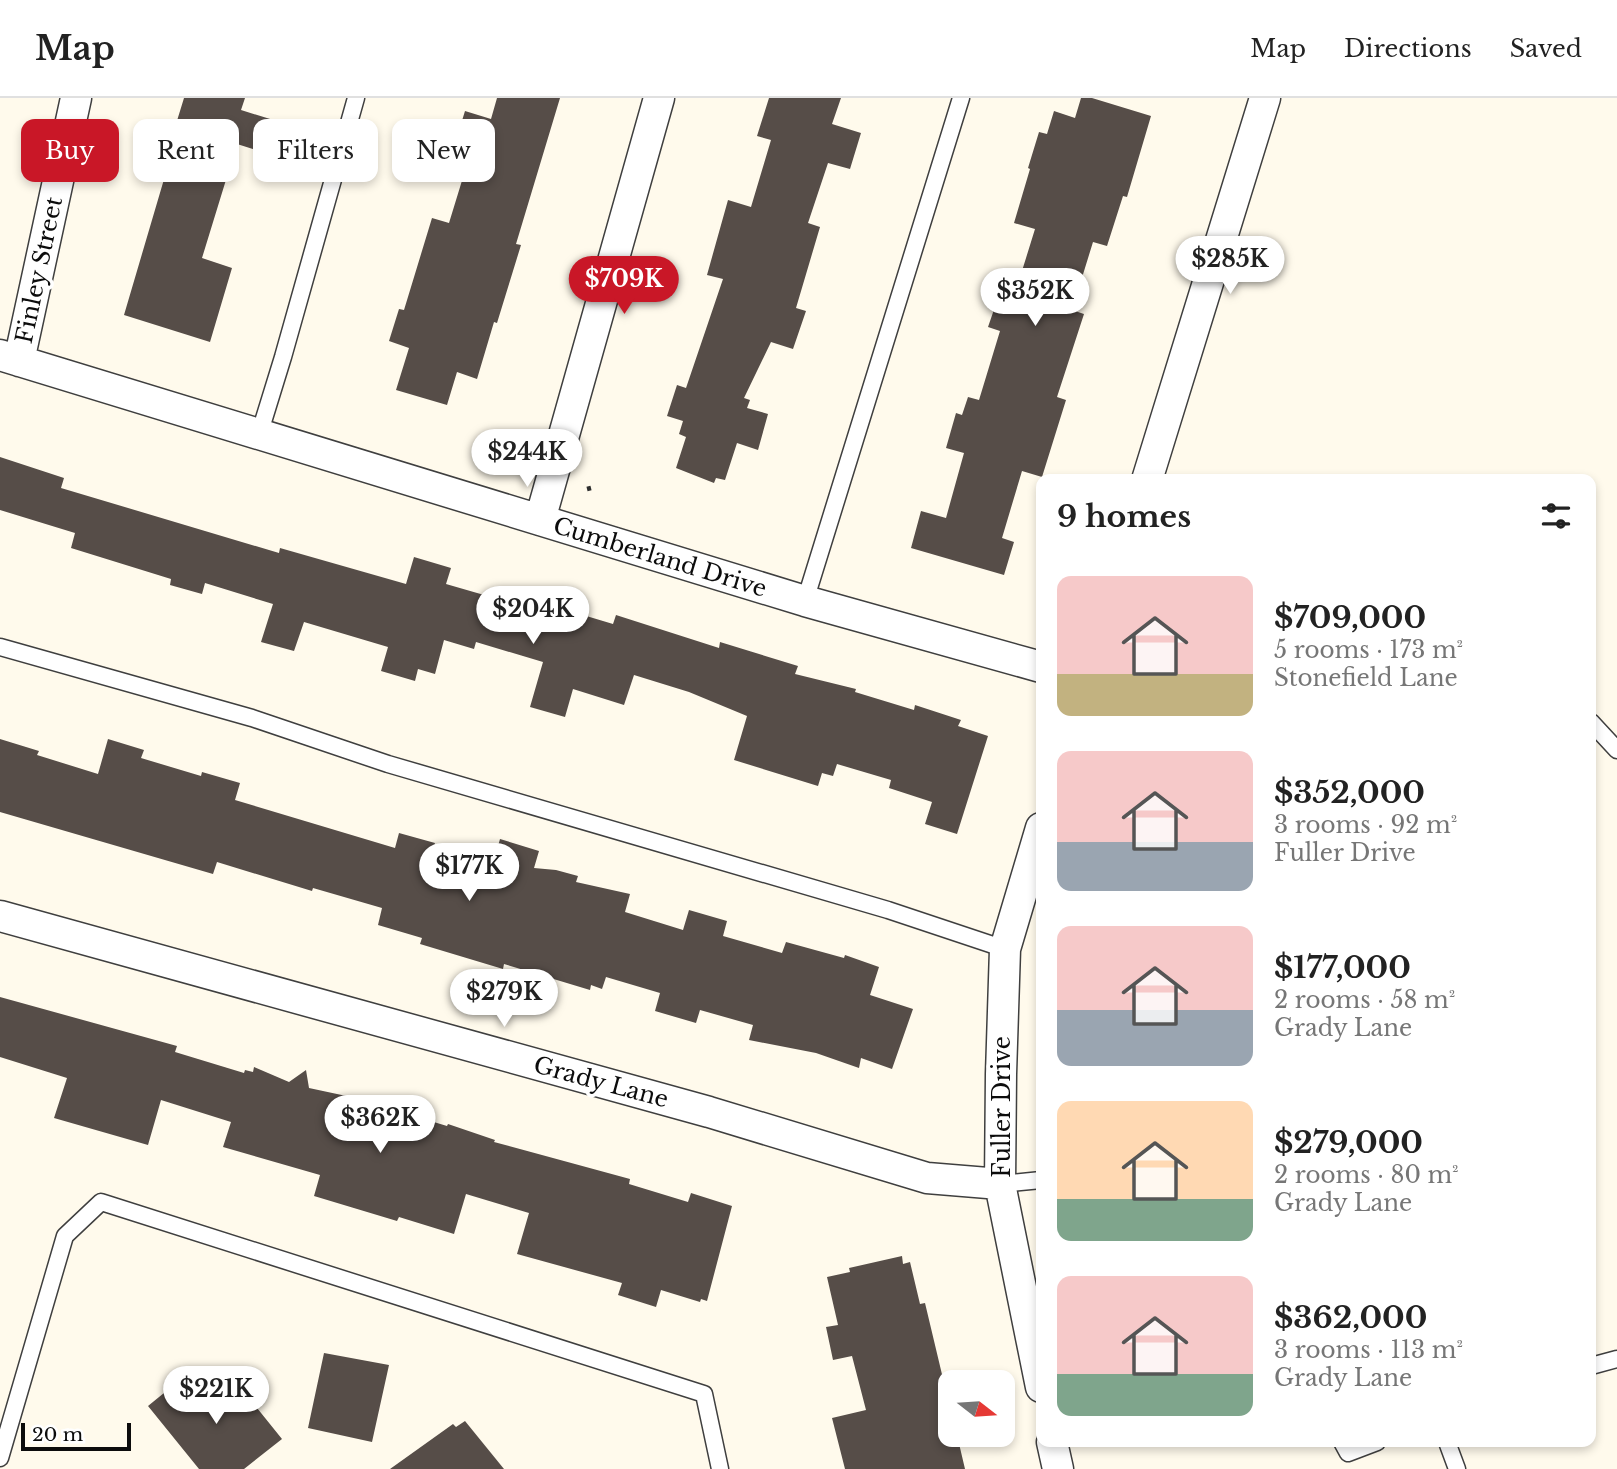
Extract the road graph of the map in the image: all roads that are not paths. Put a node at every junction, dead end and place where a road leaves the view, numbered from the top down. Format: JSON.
{"nodes":[{"id":1,"x":76,"y":98,"type":"edge"},
{"id":2,"x":356,"y":98,"type":"edge"},
{"id":3,"x":659,"y":98,"type":"edge"},
{"id":4,"x":961,"y":98,"type":"edge"},
{"id":5,"x":1265,"y":98,"type":"edge"},
{"id":6,"x":10,"y":358,"type":"edge"},
{"id":7,"x":259,"y":435,"type":"junction"},
{"id":8,"x":1152,"y":474,"type":"edge"},
{"id":9,"x":540,"y":520,"type":"junction"},
{"id":10,"x":805,"y":601,"type":"junction"},
{"id":11,"x":0,"y":648,"type":"edge"},
{"id":12,"x":1036,"y":666,"type":"edge"},
{"id":13,"x":1596,"y":727,"type":"edge"},
{"id":14,"x":1617,"y":750,"type":"edge"},
{"id":15,"x":1036,"y":845,"type":"edge"},
{"id":16,"x":0,"y":916,"type":"edge"},
{"id":17,"x":1005,"y":949,"type":"junction"},
{"id":18,"x":1036,"y":1180,"type":"edge"},
{"id":19,"x":1000,"y":1184,"type":"junction"},
{"id":20,"x":1617,"y":1359,"type":"edge"},
{"id":21,"x":1036,"y":1362,"type":"edge"},
{"id":22,"x":1596,"y":1365,"type":"edge"},
{"id":23,"x":1053,"y":1447,"type":"edge"},
{"id":24,"x":1345,"y":1447,"type":"edge"},
{"id":25,"x":1364,"y":1447,"type":"edge"},
{"id":26,"x":1449,"y":1447,"type":"edge"},
{"id":27,"x":0,"y":1458,"type":"edge"},
{"id":28,"x":720,"y":1469,"type":"edge"},
{"id":29,"x":1058,"y":1469,"type":"edge"},
{"id":30,"x":1457,"y":1469,"type":"edge"}],
"edges":[{"from":1,"to":6,"type":"street","name":"Finley Street"},
{"from":2,"to":7,"type":"lane"},
{"from":3,"to":9,"type":"street"},
{"from":4,"to":10,"type":"lane"},
{"from":5,"to":8,"type":"street"},
{"from":6,"to":7,"type":"street","name":"Cumberland Drive"},
{"from":7,"to":9,"type":"street","name":"Cumberland Drive"},
{"from":9,"to":10,"type":"street","name":"Cumberland Drive"},
{"from":10,"to":12,"type":"street","name":"Cumberland Drive"},
{"from":11,"to":17,"type":"lane"},
{"from":13,"to":14,"type":"lane"},
{"from":15,"to":17,"type":"street","name":"Fuller Drive"},
{"from":16,"to":19,"type":"street","name":"Grady Lane"},
{"from":17,"to":19,"type":"street","name":"Fuller Drive"},
{"from":18,"to":19,"type":"lane"},
{"from":19,"to":21,"type":"street","name":"Fuller Drive"},
{"from":20,"to":22,"type":"lane"},
{"from":23,"to":29,"type":"street"},
{"from":24,"to":25,"type":"lane"},
{"from":26,"to":30,"type":"lane"},
{"from":27,"to":28,"type":"lane"}]}
